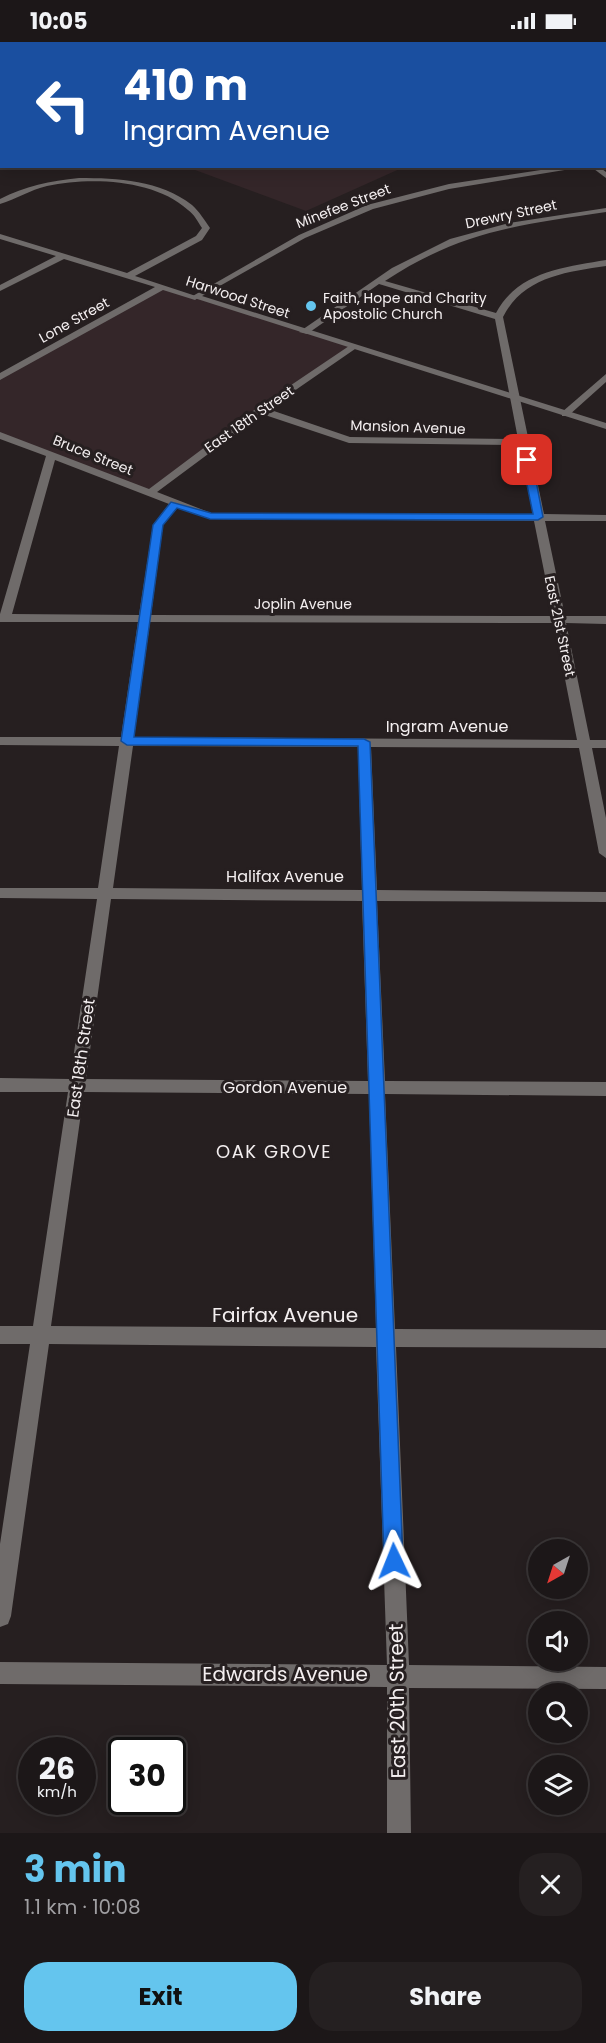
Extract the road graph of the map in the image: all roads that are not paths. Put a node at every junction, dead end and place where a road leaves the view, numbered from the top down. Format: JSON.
{"nodes":[{"id":1,"x":572,"y":168,"type":"edge"},
{"id":2,"x":0,"y":202,"type":"edge"},
{"id":3,"x":606,"y":210,"type":"edge"},
{"id":4,"x":0,"y":236,"type":"edge"},
{"id":5,"x":63,"y":256,"type":"junction"},
{"id":6,"x":606,"y":263,"type":"edge"},
{"id":7,"x":128,"y":276,"type":"junction"},
{"id":8,"x":380,"y":282,"type":"junction"},
{"id":9,"x":162,"y":287,"type":"junction"},
{"id":10,"x":0,"y":288,"type":"edge"},
{"id":11,"x":195,"y":297,"type":"junction"},
{"id":12,"x":499,"y":317,"type":"junction"},
{"id":13,"x":303,"y":332,"type":"junction"},
{"id":14,"x":351,"y":347,"type":"junction"},
{"id":15,"x":0,"y":377,"type":"edge"},
{"id":16,"x":606,"y":377,"type":"edge"},
{"id":17,"x":515,"y":398,"type":"junction"},
{"id":18,"x":260,"y":410,"type":"junction"},
{"id":19,"x":565,"y":414,"type":"junction"},
{"id":20,"x":606,"y":426,"type":"edge"},
{"id":21,"x":0,"y":435,"type":"edge"},
{"id":22,"x":523,"y":442,"type":"junction"},
{"id":23,"x":51,"y":455,"type":"junction"},
{"id":24,"x":148,"y":494,"type":"junction"},
{"id":25,"x":175,"y":504,"type":"junction"},
{"id":26,"x":538,"y":517,"type":"junction"},
{"id":27,"x":606,"y":518,"type":"edge"},
{"id":28,"x":2,"y":618,"type":"edge"},
{"id":29,"x":144,"y":618,"type":"junction"},
{"id":30,"x":559,"y":620,"type":"junction"},
{"id":31,"x":606,"y":620,"type":"edge"},
{"id":32,"x":0,"y":741,"type":"edge"},
{"id":33,"x":127,"y":741,"type":"junction"},
{"id":34,"x":364,"y":742,"type":"junction"},
{"id":35,"x":584,"y":744,"type":"junction"},
{"id":36,"x":606,"y":744,"type":"edge"},
{"id":37,"x":606,"y":853,"type":"edge"},
{"id":38,"x":0,"y":893,"type":"edge"},
{"id":39,"x":105,"y":893,"type":"junction"},
{"id":40,"x":370,"y":895,"type":"junction"},
{"id":41,"x":606,"y":897,"type":"edge"},
{"id":42,"x":0,"y":1085,"type":"edge"},
{"id":43,"x":77,"y":1086,"type":"junction"},
{"id":44,"x":376,"y":1088,"type":"junction"},
{"id":45,"x":606,"y":1089,"type":"edge"},
{"id":46,"x":0,"y":1335,"type":"edge"},
{"id":47,"x":40,"y":1336,"type":"junction"},
{"id":48,"x":386,"y":1338,"type":"junction"},
{"id":49,"x":606,"y":1339,"type":"edge"},
{"id":50,"x":0,"y":1616,"type":"edge"},
{"id":51,"x":0,"y":1673,"type":"edge"},
{"id":52,"x":398,"y":1675,"type":"junction"},
{"id":53,"x":606,"y":1678,"type":"edge"},
{"id":54,"x":399,"y":1833,"type":"edge"}],
"edges":[{"from":1,"to":11,"type":"street","name":"Minefee Street"},
{"from":2,"to":7,"type":"street"},
{"from":3,"to":8,"type":"street","name":"Drewry Street"},
{"from":4,"to":5,"type":"street","name":"Harwood Street"},
{"from":5,"to":7,"type":"street","name":"Harwood Street"},
{"from":5,"to":10,"type":"street"},
{"from":6,"to":12,"type":"street"},
{"from":7,"to":9,"type":"street","name":"Harwood Street"},
{"from":8,"to":12,"type":"street"},
{"from":8,"to":13,"type":"street","name":"Drewry Street"},
{"from":9,"to":11,"type":"street","name":"Harwood Street"},
{"from":9,"to":15,"type":"street","name":"Lone Street"},
{"from":11,"to":13,"type":"street","name":"Harwood Street"},
{"from":12,"to":17,"type":"street","name":"East 21st Street"},
{"from":13,"to":14,"type":"street","name":"Harwood Street"},
{"from":14,"to":17,"type":"street","name":"Harwood Street"},
{"from":14,"to":18,"type":"street","name":"East 18th Street"},
{"from":16,"to":19,"type":"street"},
{"from":17,"to":19,"type":"street","name":"Harwood Street"},
{"from":17,"to":22,"type":"street","name":"East 21st Street"},
{"from":18,"to":22,"type":"street","name":"Mansion Avenue"},
{"from":18,"to":24,"type":"street","name":"East 18th Street"},
{"from":19,"to":20,"type":"street","name":"Harwood Street"},
{"from":21,"to":23,"type":"street","name":"Bruce Street"},
{"from":22,"to":26,"type":"street","name":"East 21st Street"},
{"from":23,"to":24,"type":"street","name":"Bruce Street"},
{"from":23,"to":28,"type":"street"},
{"from":24,"to":25,"type":"street","name":"Bruce Street"},
{"from":25,"to":26,"type":"street","name":"Bruce Street"},
{"from":25,"to":29,"type":"street","name":"East 18th Street"},
{"from":26,"to":27,"type":"street","name":"Bruce Street"},
{"from":26,"to":30,"type":"street","name":"East 21st Street"},
{"from":28,"to":29,"type":"street","name":"Joplin Avenue"},
{"from":29,"to":30,"type":"street","name":"Joplin Avenue"},
{"from":29,"to":33,"type":"street","name":"East 18th Street"},
{"from":30,"to":31,"type":"street","name":"Joplin Avenue"},
{"from":30,"to":35,"type":"street","name":"East 21st Street"},
{"from":32,"to":33,"type":"street","name":"Ingram Avenue"},
{"from":33,"to":34,"type":"street","name":"Ingram Avenue"},
{"from":33,"to":39,"type":"street","name":"East 18th Street"},
{"from":34,"to":35,"type":"street","name":"Ingram Avenue"},
{"from":34,"to":40,"type":"street","name":"East 20th Street"},
{"from":35,"to":36,"type":"street","name":"Ingram Avenue"},
{"from":35,"to":37,"type":"street","name":"East 21st Street"},
{"from":38,"to":39,"type":"street","name":"Halifax Avenue"},
{"from":39,"to":40,"type":"street","name":"Halifax Avenue"},
{"from":39,"to":43,"type":"street","name":"East 18th Street"},
{"from":40,"to":41,"type":"street","name":"Halifax Avenue"},
{"from":40,"to":44,"type":"street","name":"East 20th Street"},
{"from":42,"to":43,"type":"street","name":"Gordon Avenue"},
{"from":43,"to":44,"type":"street","name":"Gordon Avenue"},
{"from":43,"to":47,"type":"street","name":"East 18th Street"},
{"from":44,"to":45,"type":"street","name":"Gordon Avenue"},
{"from":44,"to":48,"type":"street","name":"East 20th Street"},
{"from":46,"to":47,"type":"street","name":"Fairfax Avenue"},
{"from":47,"to":48,"type":"street","name":"Fairfax Avenue"},
{"from":47,"to":50,"type":"street","name":"East 18th Street"},
{"from":48,"to":49,"type":"street","name":"Fairfax Avenue"},
{"from":48,"to":52,"type":"street","name":"East 20th Street"},
{"from":51,"to":52,"type":"street","name":"Edwards Avenue"},
{"from":52,"to":53,"type":"street","name":"Edwards Avenue"},
{"from":52,"to":54,"type":"street","name":"East 20th Street"}]}
